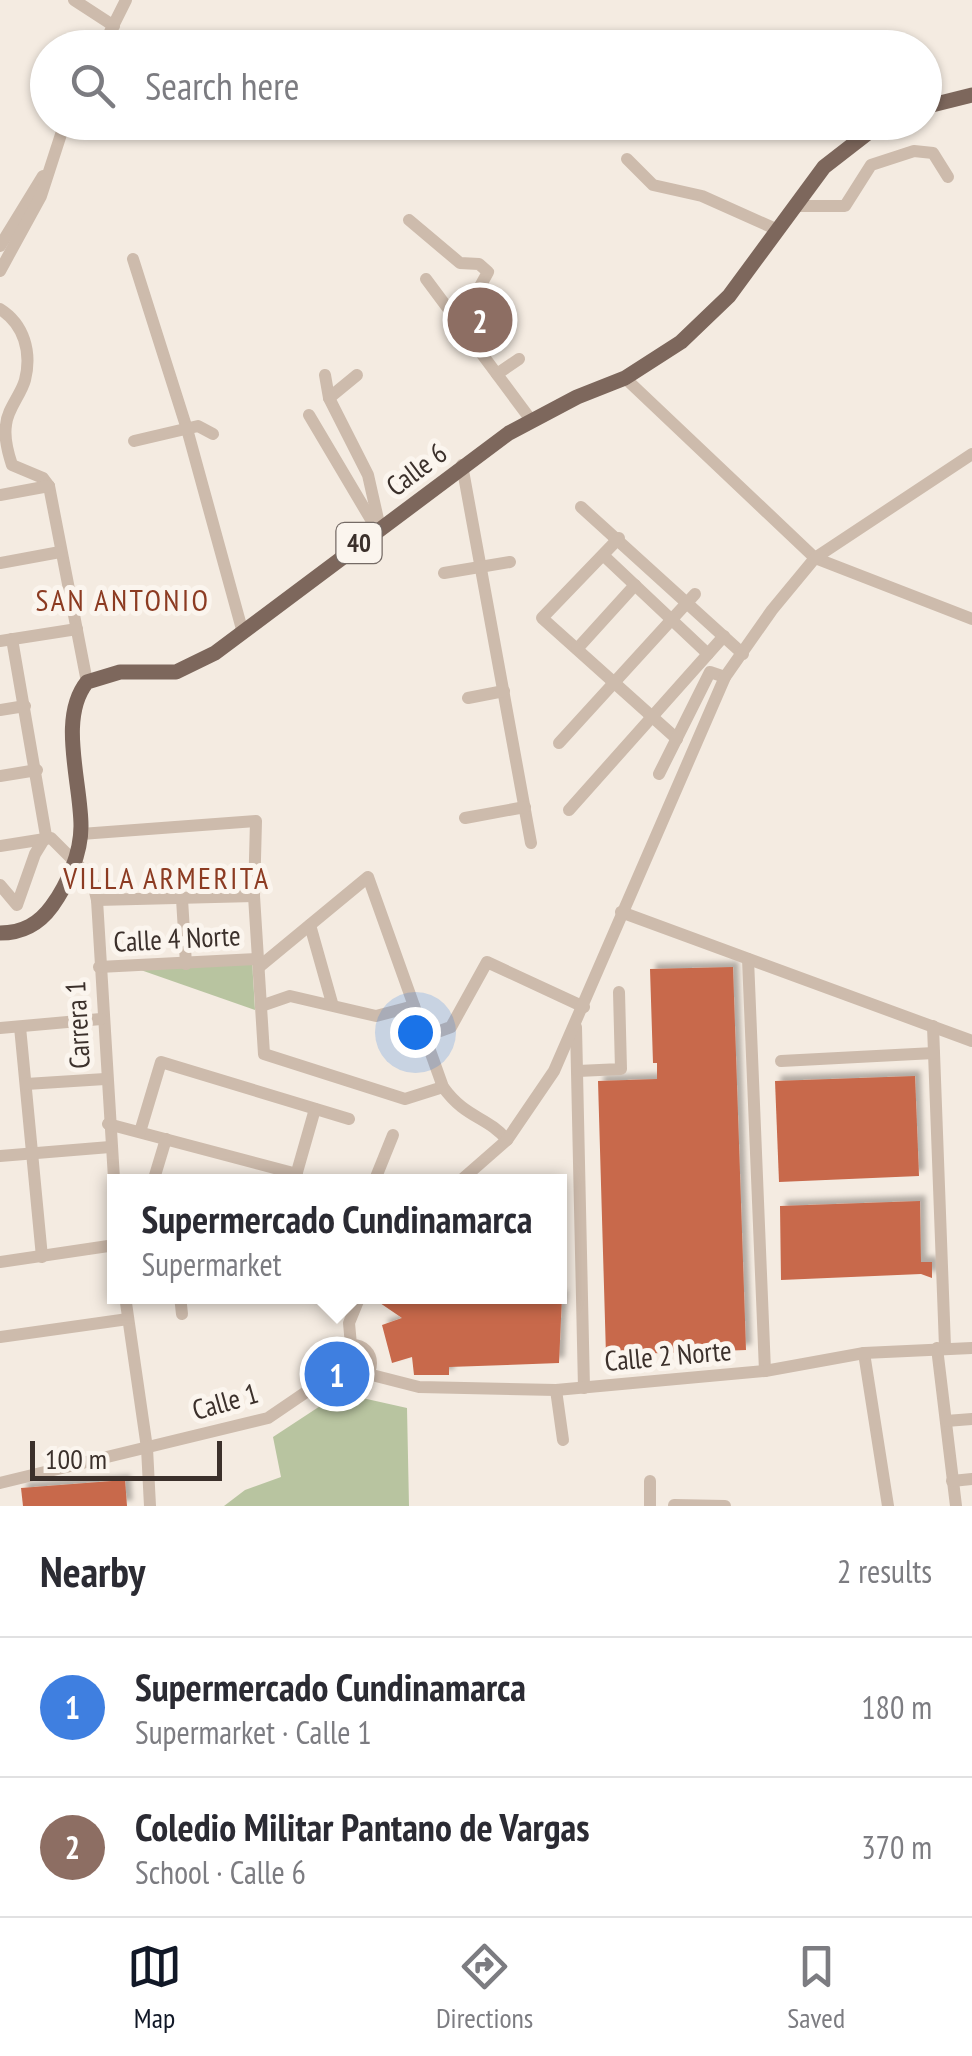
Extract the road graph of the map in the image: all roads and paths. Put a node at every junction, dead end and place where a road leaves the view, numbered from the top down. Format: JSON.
{"nodes":[{"id":1,"x":74,"y":0,"type":"edge"},
{"id":2,"x":126,"y":0,"type":"edge"},
{"id":3,"x":114,"y":26,"type":"junction"},
{"id":4,"x":112,"y":30,"type":"edge"},
{"id":5,"x":972,"y":95,"type":"edge"},
{"id":6,"x":942,"y":102,"type":"edge"},
{"id":7,"x":59,"y":140,"type":"edge"},
{"id":8,"x":857,"y":140,"type":"edge"},
{"id":9,"x":627,"y":159,"type":"dead end"},
{"id":10,"x":48,"y":170,"type":"junction"},
{"id":11,"x":948,"y":176,"type":"dead end"},
{"id":12,"x":797,"y":206,"type":"junction"},
{"id":13,"x":409,"y":220,"type":"dead end"},
{"id":14,"x":5,"y":224,"type":"edge"},
{"id":15,"x":778,"y":230,"type":"junction"},
{"id":16,"x":0,"y":246,"type":"edge"},
{"id":17,"x":132,"y":259,"type":"dead end"},
{"id":18,"x":0,"y":272,"type":"edge"},
{"id":19,"x":426,"y":279,"type":"dead end"},
{"id":20,"x":0,"y":310,"type":"edge"},
{"id":21,"x":460,"y":324,"type":"junction"},
{"id":22,"x":519,"y":360,"type":"dead end"},
{"id":23,"x":325,"y":374,"type":"dead end"},
{"id":24,"x":497,"y":374,"type":"junction"},
{"id":25,"x":356,"y":376,"type":"dead end"},
{"id":26,"x":625,"y":378,"type":"junction"},
{"id":27,"x":328,"y":398,"type":"junction"},
{"id":28,"x":309,"y":416,"type":"dead end"},
{"id":29,"x":531,"y":420,"type":"junction"},
{"id":30,"x":3,"y":423,"type":"edge"},
{"id":31,"x":187,"y":429,"type":"junction"},
{"id":32,"x":213,"y":434,"type":"dead end"},
{"id":33,"x":134,"y":441,"type":"dead end"},
{"id":34,"x":972,"y":454,"type":"edge"},
{"id":35,"x":462,"y":465,"type":"junction"},
{"id":36,"x":48,"y":486,"type":"junction"},
{"id":37,"x":0,"y":494,"type":"edge"},
{"id":38,"x":581,"y":507,"type":"dead end"},
{"id":39,"x":378,"y":529,"type":"junction"},
{"id":40,"x":618,"y":538,"type":"junction"},
{"id":41,"x":60,"y":552,"type":"junction"},
{"id":42,"x":602,"y":555,"type":"junction"},
{"id":43,"x":815,"y":558,"type":"junction"},
{"id":44,"x":510,"y":562,"type":"dead end"},
{"id":45,"x":0,"y":564,"type":"edge"},
{"id":46,"x":481,"y":567,"type":"junction"},
{"id":47,"x":654,"y":572,"type":"junction"},
{"id":48,"x":444,"y":573,"type":"dead end"},
{"id":49,"x":637,"y":587,"type":"junction"},
{"id":50,"x":691,"y":598,"type":"junction"},
{"id":51,"x":972,"y":618,"type":"edge"},
{"id":52,"x":672,"y":620,"type":"junction"},
{"id":53,"x":77,"y":629,"type":"junction"},
{"id":54,"x":243,"y":633,"type":"junction"},
{"id":55,"x":724,"y":636,"type":"junction"},
{"id":56,"x":6,"y":640,"type":"edge"},
{"id":57,"x":577,"y":649,"type":"junction"},
{"id":58,"x":708,"y":654,"type":"junction"},
{"id":59,"x":743,"y":654,"type":"junction"},
{"id":60,"x":726,"y":677,"type":"junction"},
{"id":61,"x":87,"y":682,"type":"junction"},
{"id":62,"x":614,"y":683,"type":"junction"},
{"id":63,"x":504,"y":691,"type":"junction"},
{"id":64,"x":468,"y":698,"type":"dead end"},
{"id":65,"x":24,"y":706,"type":"junction"},
{"id":66,"x":0,"y":710,"type":"edge"},
{"id":67,"x":650,"y":716,"type":"junction"},
{"id":68,"x":677,"y":739,"type":"junction"},
{"id":69,"x":559,"y":743,"type":"dead end"},
{"id":70,"x":37,"y":770,"type":"junction"},
{"id":71,"x":659,"y":774,"type":"dead end"},
{"id":72,"x":0,"y":776,"type":"edge"},
{"id":73,"x":525,"y":807,"type":"junction"},
{"id":74,"x":568,"y":810,"type":"dead end"},
{"id":75,"x":465,"y":818,"type":"dead end"},
{"id":76,"x":81,"y":831,"type":"junction"},
{"id":77,"x":46,"y":836,"type":"junction"},
{"id":78,"x":531,"y":843,"type":"dead end"},
{"id":79,"x":0,"y":846,"type":"edge"},
{"id":80,"x":75,"y":858,"type":"junction"},
{"id":81,"x":0,"y":885,"type":"edge"},
{"id":82,"x":254,"y":896,"type":"junction"},
{"id":83,"x":182,"y":898,"type":"junction"},
{"id":84,"x":97,"y":900,"type":"junction"},
{"id":85,"x":621,"y":912,"type":"junction"},
{"id":86,"x":310,"y":925,"type":"junction"},
{"id":87,"x":0,"y":934,"type":"edge"},
{"id":88,"x":748,"y":960,"type":"junction"},
{"id":89,"x":258,"y":963,"type":"junction"},
{"id":90,"x":186,"y":964,"type":"junction"},
{"id":91,"x":100,"y":967,"type":"junction"},
{"id":92,"x":619,"y":992,"type":"dead end"},
{"id":93,"x":332,"y":1003,"type":"junction"},
{"id":94,"x":261,"y":1006,"type":"junction"},
{"id":95,"x":414,"y":1006,"type":"junction"},
{"id":96,"x":584,"y":1007,"type":"junction"},
{"id":97,"x":101,"y":1019,"type":"junction"},
{"id":98,"x":576,"y":1024,"type":"junction"},
{"id":99,"x":932,"y":1026,"type":"junction"},
{"id":100,"x":20,"y":1027,"type":"junction"},
{"id":101,"x":0,"y":1028,"type":"edge"},
{"id":102,"x":426,"y":1036,"type":"junction"},
{"id":103,"x":972,"y":1041,"type":"edge"},
{"id":104,"x":934,"y":1054,"type":"junction"},
{"id":105,"x":780,"y":1061,"type":"dead end"},
{"id":106,"x":578,"y":1071,"type":"junction"},
{"id":107,"x":105,"y":1078,"type":"junction"},
{"id":108,"x":26,"y":1084,"type":"junction"},
{"id":109,"x":443,"y":1088,"type":"junction"},
{"id":110,"x":315,"y":1109,"type":"junction"},
{"id":111,"x":349,"y":1120,"type":"dead end"},
{"id":112,"x":108,"y":1124,"type":"junction"},
{"id":113,"x":140,"y":1132,"type":"junction"},
{"id":114,"x":394,"y":1135,"type":"dead end"},
{"id":115,"x":166,"y":1139,"type":"junction"},
{"id":116,"x":507,"y":1140,"type":"junction"},
{"id":117,"x":110,"y":1147,"type":"junction"},
{"id":118,"x":30,"y":1154,"type":"junction"},
{"id":119,"x":0,"y":1156,"type":"edge"},
{"id":120,"x":112,"y":1174,"type":"edge"},
{"id":121,"x":155,"y":1174,"type":"edge"},
{"id":122,"x":283,"y":1174,"type":"edge"},
{"id":123,"x":297,"y":1174,"type":"edge"},
{"id":124,"x":377,"y":1174,"type":"edge"},
{"id":125,"x":468,"y":1174,"type":"edge"},
{"id":126,"x":107,"y":1246,"type":"edge"},
{"id":127,"x":42,"y":1257,"type":"junction"},
{"id":128,"x":0,"y":1262,"type":"edge"},
{"id":129,"x":126,"y":1304,"type":"edge"},
{"id":130,"x":181,"y":1304,"type":"edge"},
{"id":131,"x":357,"y":1304,"type":"edge"},
{"id":132,"x":182,"y":1314,"type":"dead end"},
{"id":133,"x":128,"y":1319,"type":"junction"},
{"id":134,"x":0,"y":1337,"type":"edge"},
{"id":135,"x":942,"y":1343,"type":"junction"},
{"id":136,"x":351,"y":1345,"type":"junction"},
{"id":137,"x":972,"y":1348,"type":"edge"},
{"id":138,"x":864,"y":1352,"type":"junction"},
{"id":139,"x":337,"y":1371,"type":"junction"},
{"id":140,"x":765,"y":1371,"type":"junction"},
{"id":141,"x":368,"y":1374,"type":"junction"},
{"id":142,"x":584,"y":1388,"type":"junction"},
{"id":143,"x":556,"y":1390,"type":"junction"},
{"id":144,"x":972,"y":1418,"type":"edge"},
{"id":145,"x":946,"y":1421,"type":"junction"},
{"id":146,"x":563,"y":1440,"type":"dead end"},
{"id":147,"x":147,"y":1448,"type":"junction"},
{"id":148,"x":972,"y":1479,"type":"edge"},
{"id":149,"x":650,"y":1481,"type":"dead end"},
{"id":150,"x":952,"y":1481,"type":"junction"},
{"id":151,"x":0,"y":1482,"type":"edge"},
{"id":152,"x":674,"y":1505,"type":"edge"},
{"id":153,"x":150,"y":1506,"type":"edge"},
{"id":154,"x":650,"y":1506,"type":"edge"},
{"id":155,"x":725,"y":1506,"type":"edge"},
{"id":156,"x":888,"y":1506,"type":"edge"},
{"id":157,"x":956,"y":1506,"type":"edge"}],
"edges":[{"from":1,"to":3,"type":"street"},
{"from":2,"to":3,"type":"street"},
{"from":3,"to":4,"type":"street"},
{"from":5,"to":6,"type":"main road"},
{"from":7,"to":10,"type":"street"},
{"from":8,"to":12,"type":"main road","number":"40"},
{"from":9,"to":15,"type":"street"},
{"from":10,"to":14,"type":"street"},
{"from":10,"to":18,"type":"street"},
{"from":11,"to":12,"type":"street"},
{"from":12,"to":15,"type":"main road","number":"40"},
{"from":13,"to":21,"type":"street"},
{"from":14,"to":16,"type":"street"},
{"from":15,"to":26,"type":"main road","number":"40"},
{"from":17,"to":31,"type":"street"},
{"from":19,"to":21,"type":"street"},
{"from":20,"to":30,"type":"street"},
{"from":21,"to":24,"type":"street"},
{"from":22,"to":24,"type":"street"},
{"from":23,"to":27,"type":"street"},
{"from":24,"to":29,"type":"street"},
{"from":25,"to":27,"type":"street"},
{"from":26,"to":29,"type":"main road","name":"Calle 6","number":"40"},
{"from":26,"to":43,"type":"street"},
{"from":27,"to":39,"type":"street"},
{"from":28,"to":39,"type":"street"},
{"from":29,"to":35,"type":"main road","name":"Calle 6","number":"40"},
{"from":30,"to":36,"type":"street"},
{"from":31,"to":32,"type":"street"},
{"from":31,"to":33,"type":"street"},
{"from":31,"to":54,"type":"street"},
{"from":34,"to":43,"type":"street"},
{"from":35,"to":39,"type":"main road","name":"Calle 6","number":"40"},
{"from":35,"to":46,"type":"street"},
{"from":36,"to":37,"type":"street"},
{"from":36,"to":41,"type":"street"},
{"from":38,"to":40,"type":"street"},
{"from":39,"to":54,"type":"main road","name":"Calle 6","number":"40"},
{"from":40,"to":42,"type":"street"},
{"from":40,"to":47,"type":"street"},
{"from":41,"to":45,"type":"street"},
{"from":41,"to":53,"type":"street"},
{"from":42,"to":49,"type":"street"},
{"from":42,"to":57,"type":"street"},
{"from":43,"to":51,"type":"street"},
{"from":43,"to":59,"type":"street"},
{"from":44,"to":46,"type":"street"},
{"from":46,"to":48,"type":"street"},
{"from":46,"to":63,"type":"street"},
{"from":47,"to":49,"type":"street"},
{"from":47,"to":50,"type":"street"},
{"from":49,"to":52,"type":"street"},
{"from":49,"to":57,"type":"street"},
{"from":50,"to":52,"type":"street"},
{"from":50,"to":55,"type":"street"},
{"from":52,"to":58,"type":"street"},
{"from":52,"to":62,"type":"street"},
{"from":53,"to":56,"type":"street"},
{"from":53,"to":61,"type":"street"},
{"from":54,"to":61,"type":"main road","name":"Calle 6","number":"40"},
{"from":55,"to":58,"type":"street"},
{"from":55,"to":59,"type":"street"},
{"from":56,"to":65,"type":"street"},
{"from":57,"to":62,"type":"street"},
{"from":58,"to":67,"type":"street"},
{"from":59,"to":60,"type":"street"},
{"from":60,"to":68,"type":"street"},
{"from":60,"to":85,"type":"street"},
{"from":61,"to":76,"type":"main road"},
{"from":62,"to":67,"type":"street"},
{"from":62,"to":69,"type":"street"},
{"from":63,"to":64,"type":"street"},
{"from":63,"to":73,"type":"street"},
{"from":65,"to":66,"type":"street"},
{"from":65,"to":70,"type":"street"},
{"from":67,"to":68,"type":"street"},
{"from":67,"to":74,"type":"street"},
{"from":68,"to":71,"type":"street"},
{"from":70,"to":72,"type":"street"},
{"from":70,"to":77,"type":"street"},
{"from":73,"to":75,"type":"street"},
{"from":73,"to":78,"type":"street"},
{"from":76,"to":80,"type":"main road"},
{"from":76,"to":82,"type":"street"},
{"from":77,"to":79,"type":"street"},
{"from":77,"to":80,"type":"street"},
{"from":77,"to":81,"type":"street"},
{"from":80,"to":84,"type":"street","name":"Carrera 1"},
{"from":80,"to":87,"type":"main road"},
{"from":82,"to":83,"type":"street"},
{"from":82,"to":89,"type":"street"},
{"from":83,"to":84,"type":"street"},
{"from":83,"to":90,"type":"street"},
{"from":84,"to":91,"type":"street","name":"Carrera 1"},
{"from":85,"to":88,"type":"street"},
{"from":85,"to":96,"type":"street"},
{"from":86,"to":89,"type":"street"},
{"from":86,"to":93,"type":"street"},
{"from":86,"to":95,"type":"street"},
{"from":88,"to":99,"type":"street"},
{"from":88,"to":140,"type":"street"},
{"from":89,"to":90,"type":"street","name":"Calle 4 Norte"},
{"from":89,"to":94,"type":"street"},
{"from":90,"to":91,"type":"street","name":"Calle 4 Norte"},
{"from":91,"to":97,"type":"street","name":"Carrera 1"},
{"from":92,"to":106,"type":"street"},
{"from":93,"to":94,"type":"street"},
{"from":93,"to":95,"type":"street"},
{"from":94,"to":109,"type":"street"},
{"from":95,"to":102,"type":"street"},
{"from":96,"to":98,"type":"street"},
{"from":96,"to":102,"type":"street"},
{"from":97,"to":100,"type":"street"},
{"from":97,"to":107,"type":"street","name":"Carrera 1"},
{"from":98,"to":106,"type":"street"},
{"from":98,"to":116,"type":"street"},
{"from":99,"to":103,"type":"street"},
{"from":99,"to":104,"type":"street"},
{"from":100,"to":101,"type":"street"},
{"from":100,"to":108,"type":"street"},
{"from":102,"to":109,"type":"street"},
{"from":104,"to":105,"type":"street"},
{"from":104,"to":135,"type":"street"},
{"from":106,"to":142,"type":"street"},
{"from":107,"to":108,"type":"street"},
{"from":107,"to":112,"type":"street","name":"Carrera 1"},
{"from":108,"to":118,"type":"street"},
{"from":109,"to":116,"type":"street"},
{"from":110,"to":111,"type":"street"},
{"from":110,"to":113,"type":"street"},
{"from":110,"to":123,"type":"street"},
{"from":112,"to":113,"type":"street"},
{"from":112,"to":117,"type":"street","name":"Carrera 1"},
{"from":113,"to":115,"type":"street"},
{"from":114,"to":124,"type":"street"},
{"from":115,"to":121,"type":"street"},
{"from":115,"to":122,"type":"street"},
{"from":116,"to":125,"type":"street"},
{"from":117,"to":118,"type":"street"},
{"from":117,"to":120,"type":"street","name":"Carrera 1"},
{"from":118,"to":119,"type":"street"},
{"from":118,"to":127,"type":"street"},
{"from":126,"to":127,"type":"street"},
{"from":127,"to":128,"type":"street"},
{"from":129,"to":133,"type":"street"},
{"from":130,"to":132,"type":"street"},
{"from":131,"to":136,"type":"street","name":"Calle 1"},
{"from":133,"to":134,"type":"street"},
{"from":133,"to":147,"type":"street"},
{"from":135,"to":137,"type":"street","name":"Calle 2 Norte"},
{"from":135,"to":138,"type":"street","name":"Calle 2 Norte"},
{"from":135,"to":145,"type":"street"},
{"from":136,"to":139,"type":"street","name":"Calle 1"},
{"from":136,"to":141,"type":"street"},
{"from":138,"to":140,"type":"street","name":"Calle 2 Norte"},
{"from":138,"to":156,"type":"street"},
{"from":139,"to":141,"type":"street"},
{"from":139,"to":147,"type":"street","name":"Calle 1"},
{"from":140,"to":142,"type":"street","name":"Calle 2 Norte"},
{"from":141,"to":143,"type":"street","name":"Calle 2 Norte"},
{"from":142,"to":143,"type":"street","name":"Calle 2 Norte"},
{"from":143,"to":146,"type":"street"},
{"from":144,"to":145,"type":"street"},
{"from":145,"to":150,"type":"street"},
{"from":147,"to":151,"type":"street","name":"Calle 1"},
{"from":147,"to":153,"type":"street"},
{"from":148,"to":150,"type":"street"},
{"from":149,"to":154,"type":"street"},
{"from":150,"to":157,"type":"street"},
{"from":152,"to":155,"type":"street"}]}
